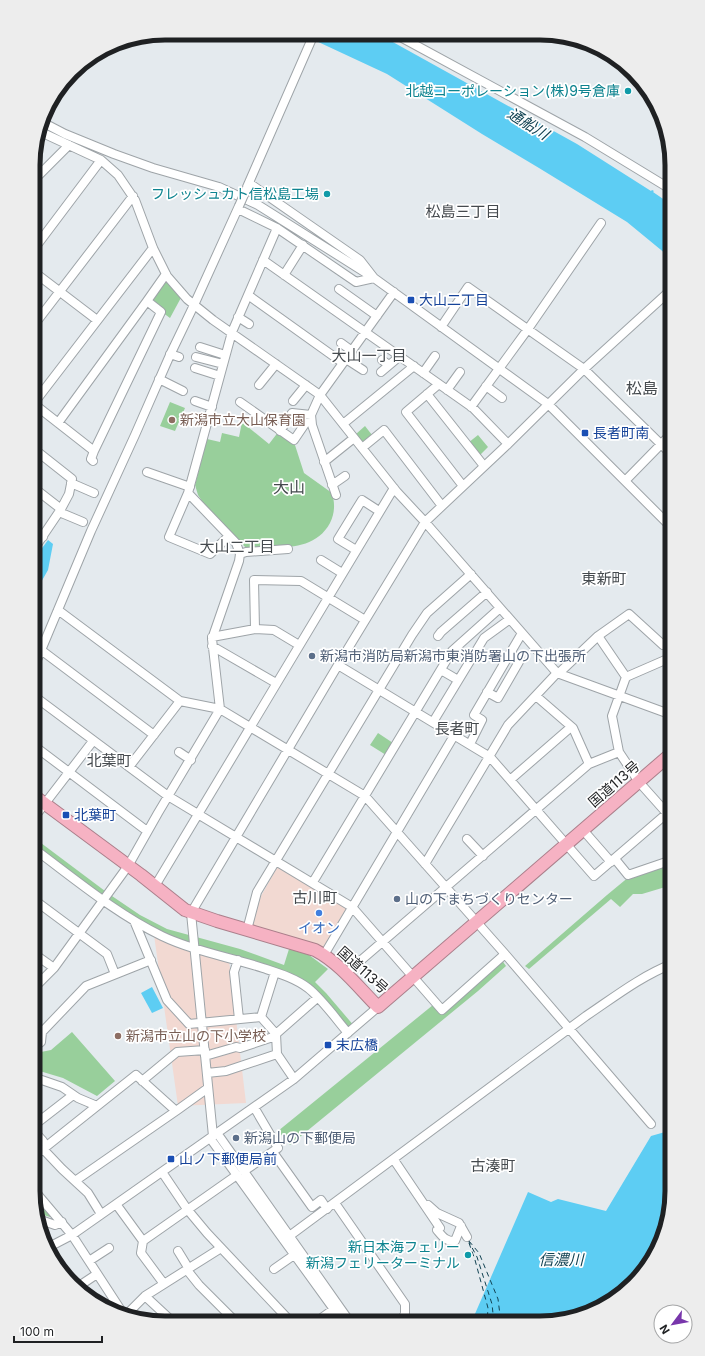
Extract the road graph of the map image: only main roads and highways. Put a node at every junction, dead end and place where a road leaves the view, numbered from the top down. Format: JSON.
{"nodes":[{"id":1,"x":665,"y":759,"type":"edge"},
{"id":2,"x":40,"y":800,"type":"edge"}],
"edges":[{"from":1,"to":2,"type":"highway","name":"国道113号"}]}
